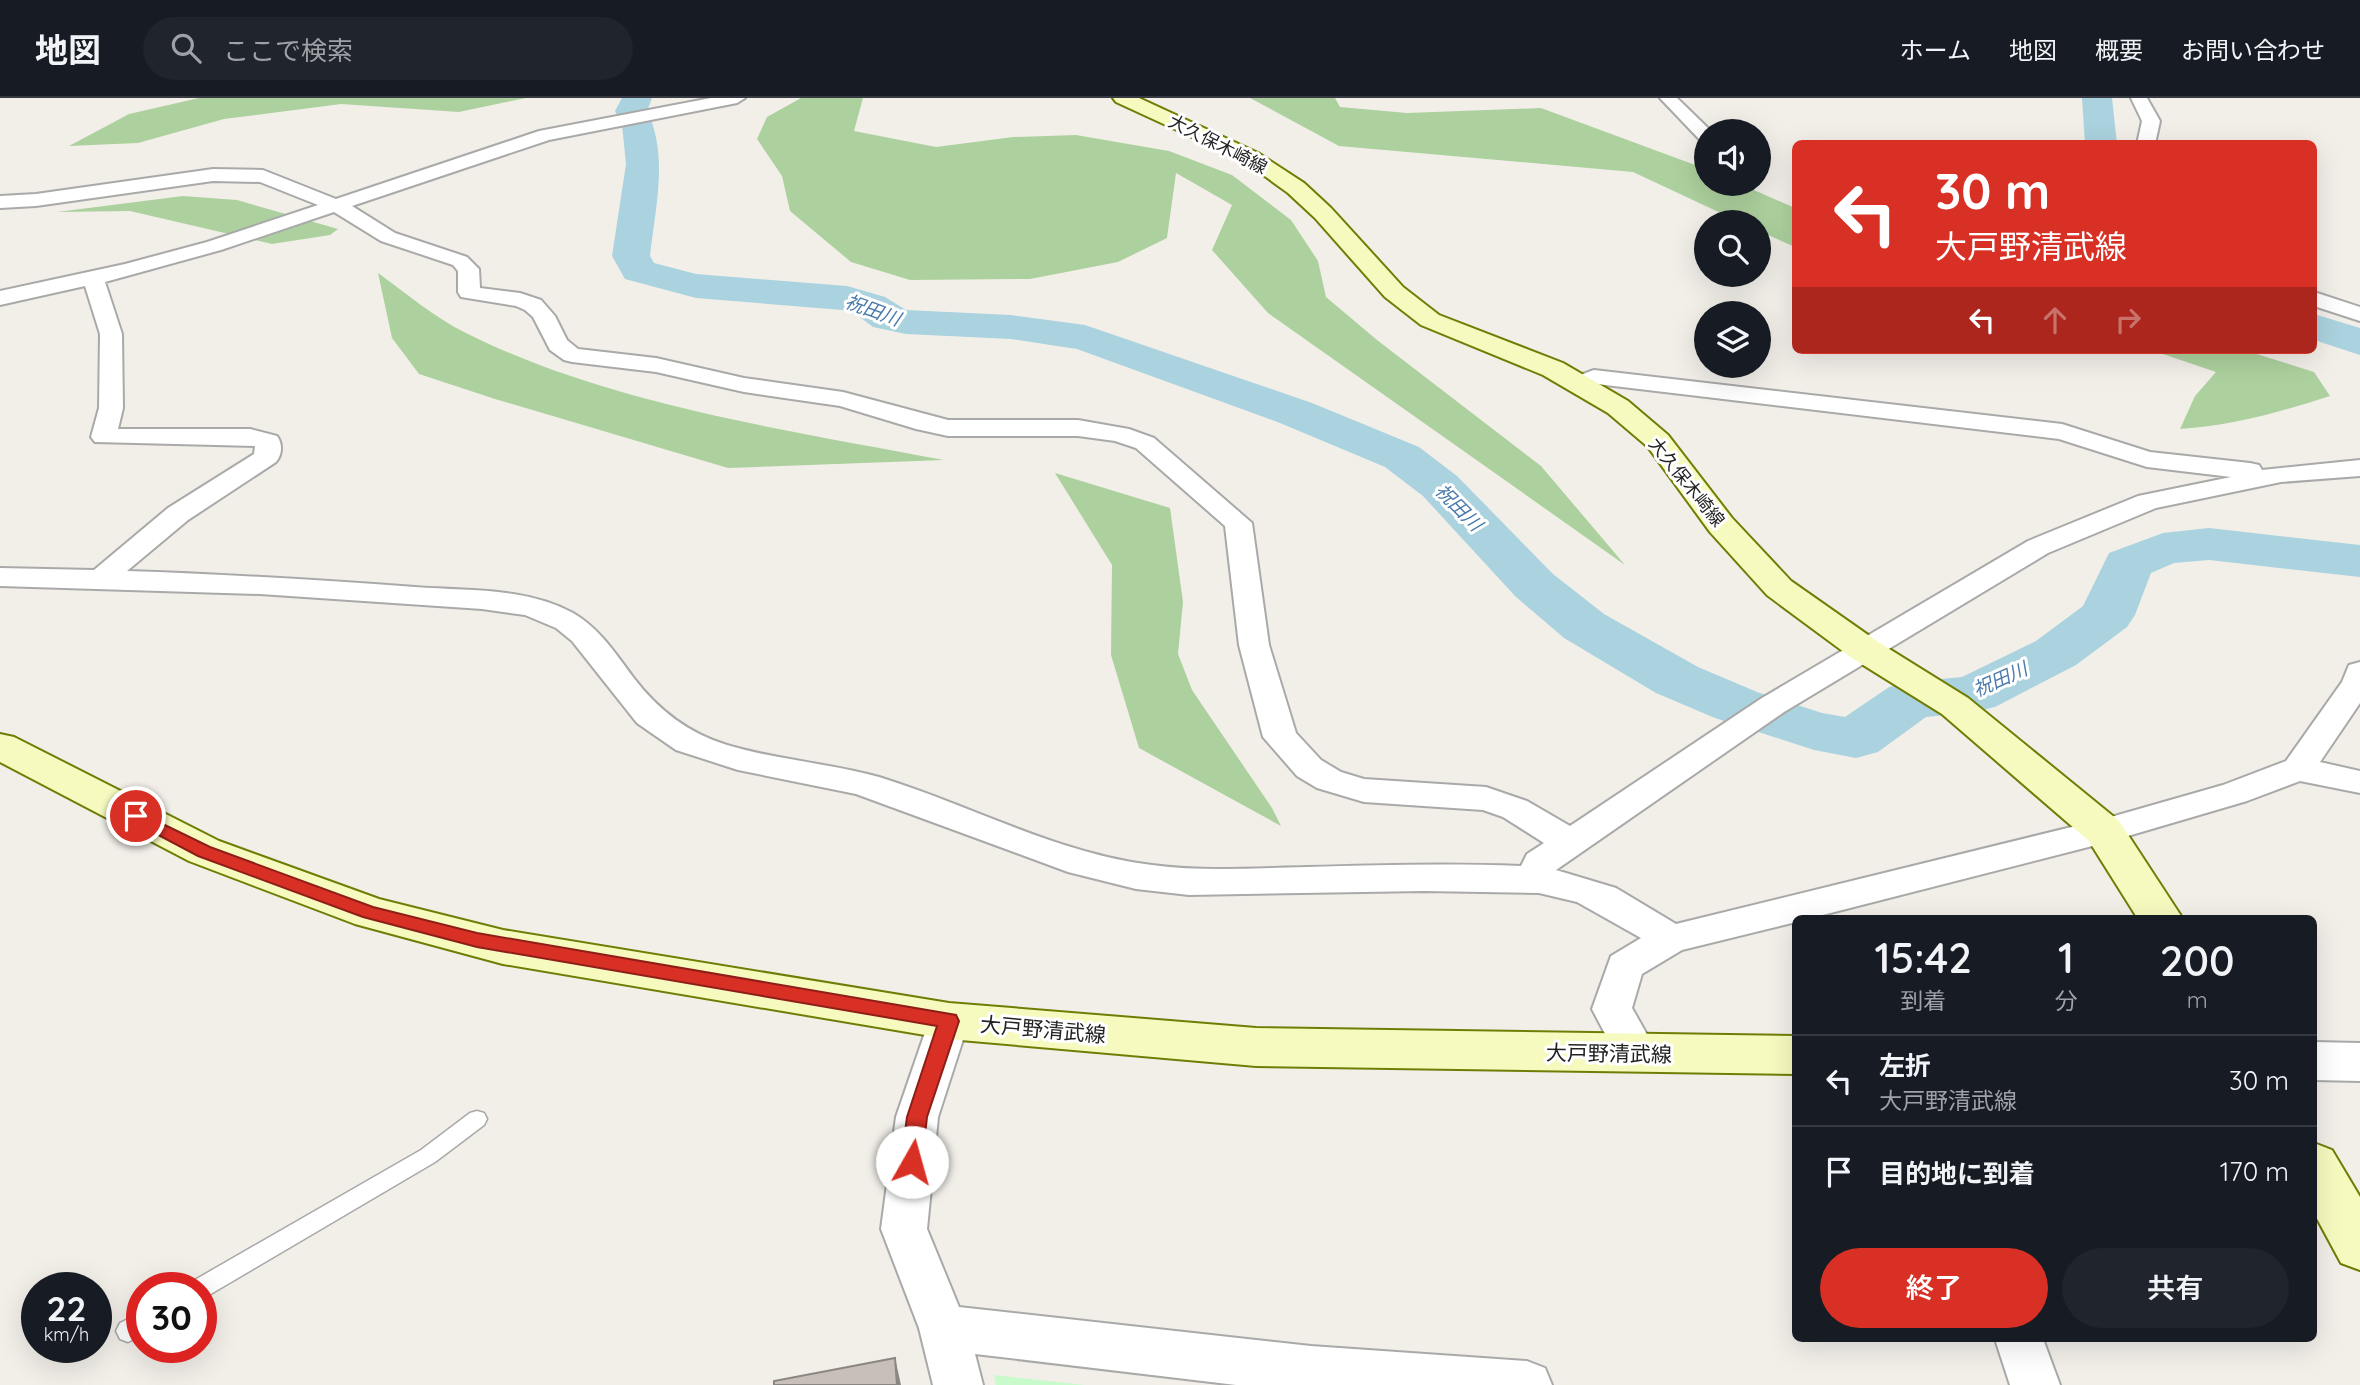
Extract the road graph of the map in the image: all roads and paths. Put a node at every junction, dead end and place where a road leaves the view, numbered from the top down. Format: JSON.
{"nodes":[{"id":1,"x":737,"y":98,"type":"edge"},
{"id":2,"x":1124,"y":98,"type":"edge"},
{"id":3,"x":1668,"y":98,"type":"edge"},
{"id":4,"x":2140,"y":98,"type":"edge"},
{"id":5,"x":1694,"y":124,"type":"edge"},
{"id":6,"x":2147,"y":140,"type":"edge"},
{"id":7,"x":0,"y":202,"type":"edge"},
{"id":8,"x":338,"y":206,"type":"junction"},
{"id":9,"x":93,"y":279,"type":"junction"},
{"id":10,"x":0,"y":298,"type":"edge"},
{"id":11,"x":2317,"y":300,"type":"edge"},
{"id":12,"x":2360,"y":314,"type":"edge"},
{"id":13,"x":1580,"y":383,"type":"junction"},
{"id":14,"x":2360,"y":468,"type":"edge"},
{"id":15,"x":2281,"y":474,"type":"junction"},
{"id":16,"x":0,"y":577,"type":"edge"},
{"id":17,"x":101,"y":579,"type":"junction"},
{"id":18,"x":1865,"y":650,"type":"junction"},
{"id":19,"x":2360,"y":672,"type":"edge"},
{"id":20,"x":0,"y":746,"type":"edge"},
{"id":21,"x":2298,"y":769,"type":"junction"},
{"id":22,"x":2360,"y":782,"type":"edge"},
{"id":23,"x":2104,"y":831,"type":"junction"},
{"id":24,"x":1570,"y":842,"type":"junction"},
{"id":25,"x":1532,"y":880,"type":"junction"},
{"id":26,"x":2158,"y":915,"type":"edge"},
{"id":27,"x":1671,"y":939,"type":"junction"},
{"id":28,"x":949,"y":1021,"type":"junction"},
{"id":29,"x":1637,"y":1054,"type":"junction"},
{"id":30,"x":1792,"y":1055,"type":"edge"},
{"id":31,"x":2317,"y":1061,"type":"edge"},
{"id":32,"x":2360,"y":1062,"type":"edge"},
{"id":33,"x":477,"y":1119,"type":"dead end"},
{"id":34,"x":2317,"y":1170,"type":"edge"},
{"id":35,"x":2360,"y":1246,"type":"edge"},
{"id":36,"x":217,"y":1279,"type":"edge"},
{"id":37,"x":943,"y":1328,"type":"junction"},
{"id":38,"x":2020,"y":1342,"type":"edge"},
{"id":39,"x":1311,"y":1378,"type":"edge"},
{"id":40,"x":958,"y":1385,"type":"edge"},
{"id":41,"x":1527,"y":1385,"type":"edge"},
{"id":42,"x":2035,"y":1385,"type":"edge"}],
"edges":[{"from":1,"to":8,"type":"street"},
{"from":2,"to":13,"type":"main road","name":"大久保木崎線"},
{"from":3,"to":5,"type":"street"},
{"from":4,"to":6,"type":"street"},
{"from":7,"to":8,"type":"street"},
{"from":8,"to":9,"type":"street"},
{"from":8,"to":24,"type":"street"},
{"from":9,"to":10,"type":"street"},
{"from":9,"to":17,"type":"street"},
{"from":11,"to":12,"type":"street"},
{"from":13,"to":15,"type":"street"},
{"from":13,"to":18,"type":"main road","name":"大久保木崎線"},
{"from":14,"to":15,"type":"street"},
{"from":15,"to":18,"type":"street"},
{"from":16,"to":17,"type":"street"},
{"from":17,"to":25,"type":"street"},
{"from":18,"to":23,"type":"main road","name":"大久保木崎線"},
{"from":18,"to":24,"type":"street"},
{"from":19,"to":21,"type":"street"},
{"from":20,"to":28,"type":"main road","name":"大戸野清武線"},
{"from":21,"to":22,"type":"street"},
{"from":21,"to":23,"type":"street"},
{"from":23,"to":26,"type":"main road","name":"大久保木崎線"},
{"from":23,"to":27,"type":"street"},
{"from":24,"to":25,"type":"street"},
{"from":25,"to":27,"type":"street"},
{"from":27,"to":29,"type":"street"},
{"from":28,"to":29,"type":"main road","name":"大戸野清武線"},
{"from":28,"to":37,"type":"street"},
{"from":29,"to":30,"type":"main road","name":"大戸野清武線"},
{"from":31,"to":32,"type":"street"},
{"from":33,"to":36,"type":"lane"},
{"from":34,"to":35,"type":"main road"},
{"from":37,"to":39,"type":"street"},
{"from":37,"to":40,"type":"street"},
{"from":38,"to":42,"type":"street"},
{"from":39,"to":41,"type":"street"}]}
